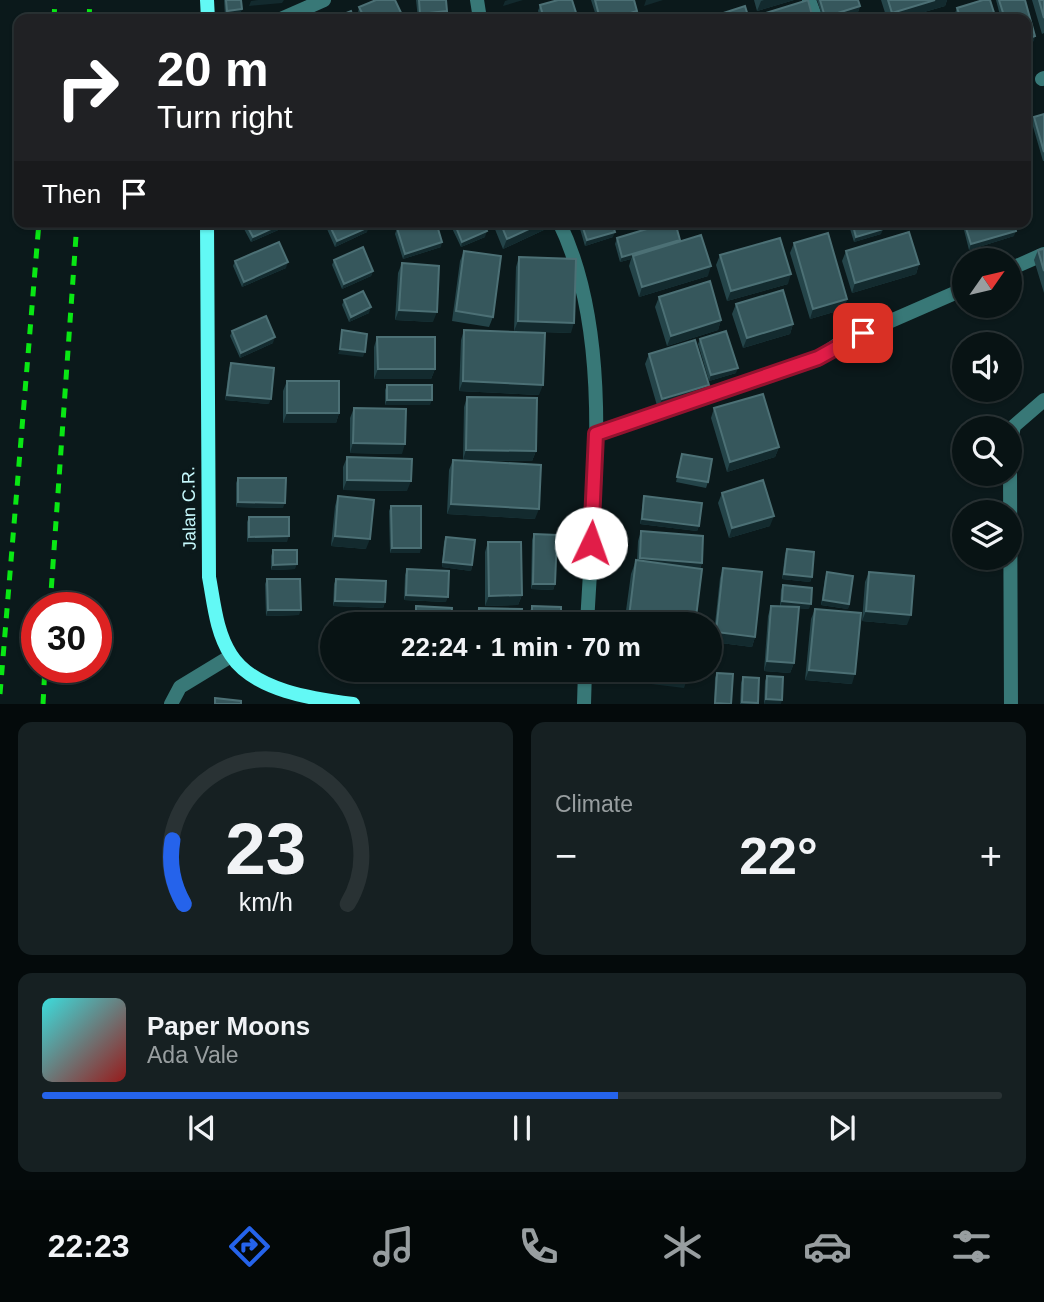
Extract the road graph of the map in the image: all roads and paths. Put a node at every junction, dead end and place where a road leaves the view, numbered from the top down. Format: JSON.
{"nodes":[{"id":1,"x":324,"y":0,"type":"edge"},
{"id":2,"x":292,"y":14,"type":"edge"},
{"id":3,"x":207,"y":228,"type":"edge"},
{"id":4,"x":561,"y":228,"type":"edge"},
{"id":5,"x":1044,"y":254,"type":"edge"},
{"id":6,"x":1022,"y":264,"type":"edge"},
{"id":7,"x":952,"y":294,"type":"edge"},
{"id":8,"x":1044,"y":400,"type":"edge"},
{"id":9,"x":1022,"y":419,"type":"edge"},
{"id":10,"x":596,"y":434,"type":"junction"},
{"id":11,"x":1010,"y":486,"type":"edge"},
{"id":12,"x":588,"y":612,"type":"edge"},
{"id":13,"x":231,"y":656,"type":"junction"},
{"id":14,"x":585,"y":682,"type":"edge"},
{"id":15,"x":287,"y":697,"type":"edge"},
{"id":16,"x":171,"y":704,"type":"edge"},
{"id":17,"x":353,"y":704,"type":"edge"},
{"id":18,"x":584,"y":704,"type":"edge"},
{"id":19,"x":1011,"y":704,"type":"edge"}],
"edges":[{"from":1,"to":2,"type":"street"},
{"from":3,"to":13,"type":"street","name":"Jalan C.R."},
{"from":4,"to":10,"type":"street"},
{"from":5,"to":6,"type":"street"},
{"from":7,"to":10,"type":"street"},
{"from":8,"to":9,"type":"street"},
{"from":10,"to":12,"type":"street"},
{"from":11,"to":19,"type":"street"},
{"from":13,"to":15,"type":"street","name":"Jalan C.R."},
{"from":13,"to":16,"type":"street"},
{"from":14,"to":18,"type":"street"},
{"from":15,"to":17,"type":"street","name":"Jalan C.R."}]}
